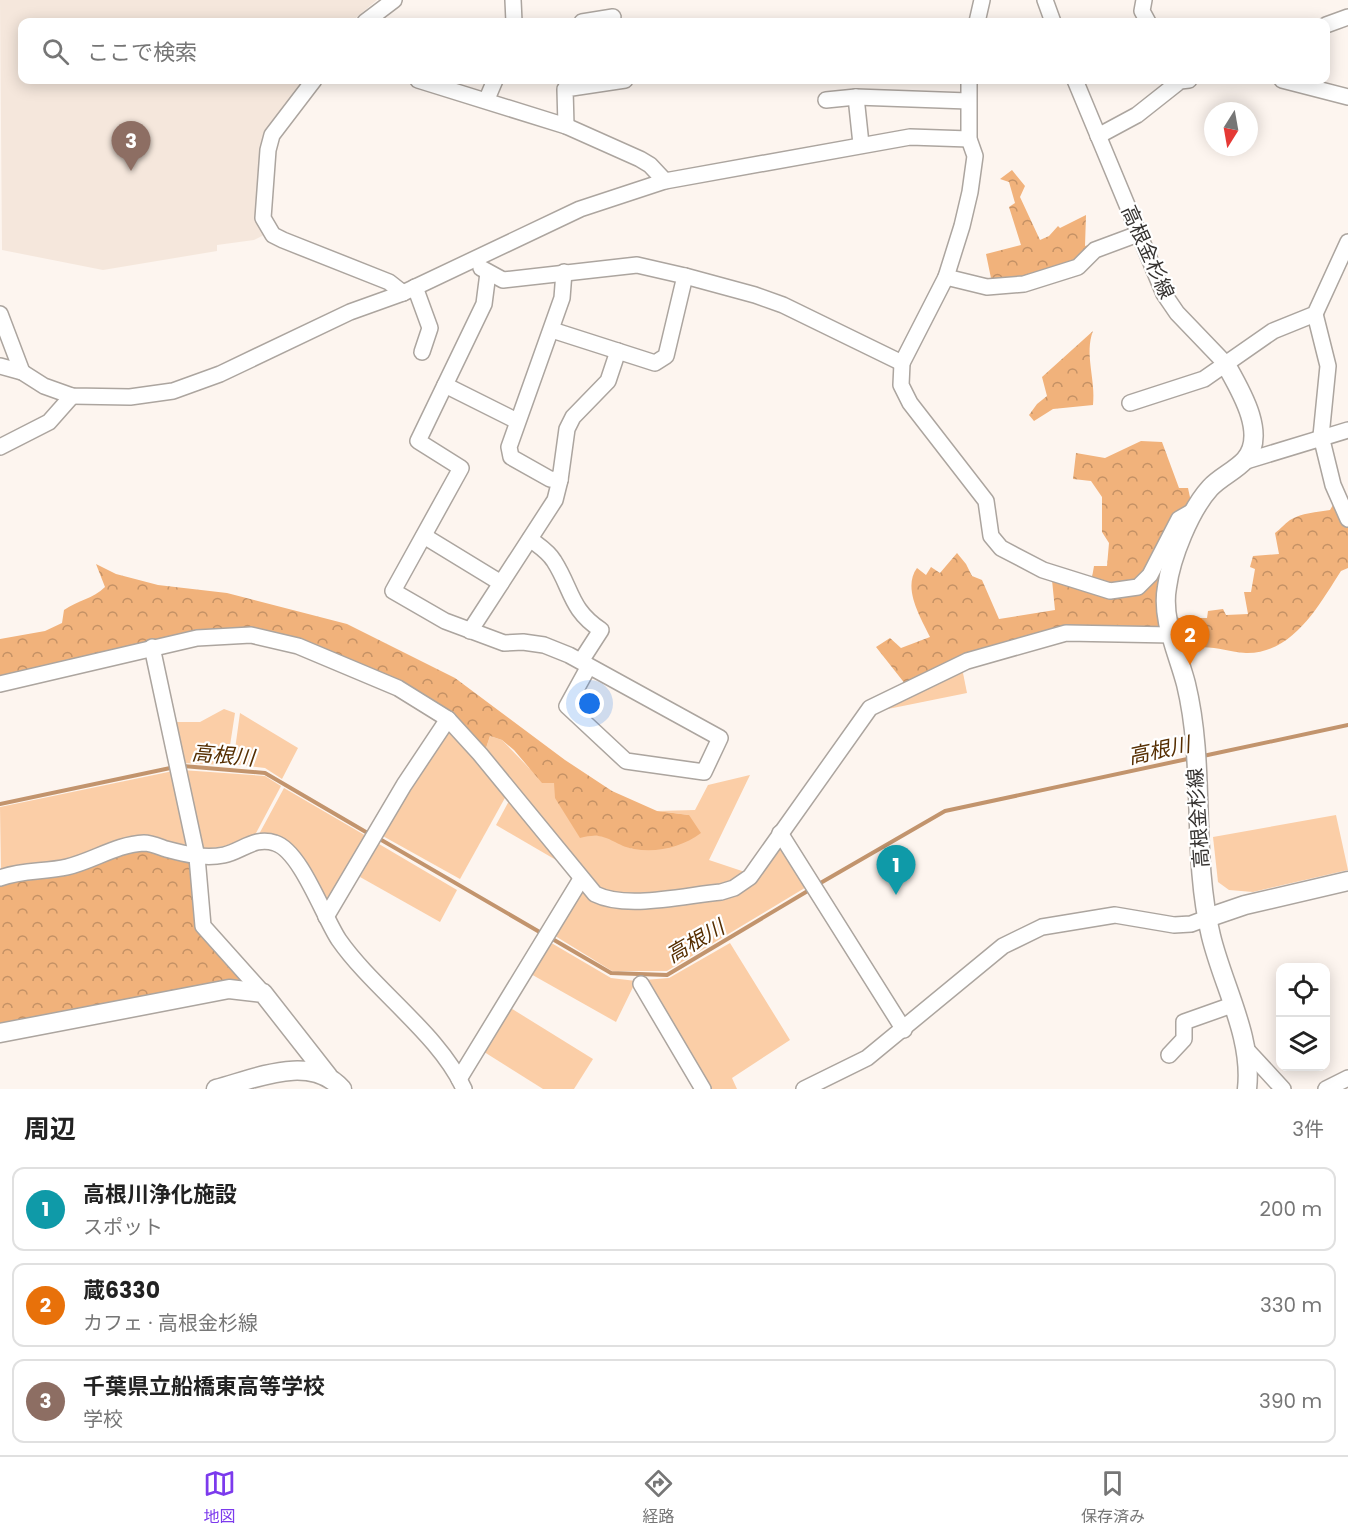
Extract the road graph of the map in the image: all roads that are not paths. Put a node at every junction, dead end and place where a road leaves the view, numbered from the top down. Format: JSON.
{"nodes":[{"id":1,"x":394,"y":0,"type":"edge"},
{"id":2,"x":513,"y":0,"type":"edge"},
{"id":3,"x":982,"y":0,"type":"edge"},
{"id":4,"x":1045,"y":0,"type":"edge"},
{"id":5,"x":1144,"y":0,"type":"edge"},
{"id":6,"x":613,"y":17,"type":"dead end"},
{"id":7,"x":1348,"y":17,"type":"edge"},
{"id":8,"x":370,"y":18,"type":"edge"},
{"id":9,"x":514,"y":18,"type":"edge"},
{"id":10,"x":607,"y":18,"type":"edge"},
{"id":11,"x":978,"y":18,"type":"edge"},
{"id":12,"x":1052,"y":18,"type":"edge"},
{"id":13,"x":1146,"y":18,"type":"edge"},
{"id":14,"x":1330,"y":24,"type":"edge"},
{"id":15,"x":311,"y":84,"type":"edge"},
{"id":16,"x":433,"y":84,"type":"edge"},
{"id":17,"x":493,"y":84,"type":"edge"},
{"id":18,"x":598,"y":84,"type":"edge"},
{"id":19,"x":969,"y":84,"type":"edge"},
{"id":20,"x":1077,"y":84,"type":"edge"},
{"id":21,"x":1178,"y":84,"type":"edge"},
{"id":22,"x":1298,"y":84,"type":"edge"},
{"id":23,"x":856,"y":97,"type":"junction"},
{"id":24,"x":1348,"y":97,"type":"edge"},
{"id":25,"x":487,"y":99,"type":"junction"},
{"id":26,"x":826,"y":100,"type":"dead end"},
{"id":27,"x":968,"y":101,"type":"junction"},
{"id":28,"x":566,"y":126,"type":"junction"},
{"id":29,"x":1098,"y":136,"type":"junction"},
{"id":30,"x":969,"y":139,"type":"junction"},
{"id":31,"x":861,"y":144,"type":"junction"},
{"id":32,"x":665,"y":181,"type":"junction"},
{"id":33,"x":1138,"y":234,"type":"junction"},
{"id":34,"x":1348,"y":242,"type":"edge"},
{"id":35,"x":469,"y":260,"type":"junction"},
{"id":36,"x":564,"y":272,"type":"junction"},
{"id":37,"x":488,"y":273,"type":"junction"},
{"id":38,"x":685,"y":276,"type":"junction"},
{"id":39,"x":946,"y":277,"type":"junction"},
{"id":40,"x":409,"y":290,"type":"junction"},
{"id":41,"x":0,"y":314,"type":"edge"},
{"id":42,"x":1315,"y":314,"type":"junction"},
{"id":43,"x":552,"y":330,"type":"junction"},
{"id":44,"x":618,"y":351,"type":"junction"},
{"id":45,"x":422,"y":352,"type":"dead end"},
{"id":46,"x":902,"y":363,"type":"junction"},
{"id":47,"x":1226,"y":363,"type":"junction"},
{"id":48,"x":0,"y":366,"type":"edge"},
{"id":49,"x":22,"y":372,"type":"junction"},
{"id":50,"x":445,"y":385,"type":"junction"},
{"id":51,"x":72,"y":396,"type":"junction"},
{"id":52,"x":1130,"y":403,"type":"dead end"},
{"id":53,"x":517,"y":421,"type":"junction"},
{"id":54,"x":1348,"y":430,"type":"edge"},
{"id":55,"x":1321,"y":436,"type":"junction"},
{"id":56,"x":0,"y":447,"type":"edge"},
{"id":57,"x":1243,"y":462,"type":"junction"},
{"id":58,"x":560,"y":480,"type":"junction"},
{"id":59,"x":1193,"y":512,"type":"junction"},
{"id":60,"x":1348,"y":519,"type":"edge"},
{"id":61,"x":424,"y":536,"type":"junction"},
{"id":62,"x":530,"y":539,"type":"junction"},
{"id":63,"x":501,"y":583,"type":"junction"},
{"id":64,"x":470,"y":631,"type":"junction"},
{"id":65,"x":1172,"y":635,"type":"junction"},
{"id":66,"x":152,"y":647,"type":"junction"},
{"id":67,"x":585,"y":663,"type":"junction"},
{"id":68,"x":0,"y":684,"type":"edge"},
{"id":69,"x":448,"y":719,"type":"junction"},
{"id":70,"x":780,"y":833,"type":"junction"},
{"id":71,"x":197,"y":857,"type":"junction"},
{"id":72,"x":0,"y":878,"type":"edge"},
{"id":73,"x":581,"y":879,"type":"junction"},
{"id":74,"x":1348,"y":881,"type":"edge"},
{"id":75,"x":326,"y":917,"type":"junction"},
{"id":76,"x":1207,"y":918,"type":"junction"},
{"id":77,"x":641,"y":984,"type":"dead end"},
{"id":78,"x":263,"y":993,"type":"junction"},
{"id":79,"x":1232,"y":1005,"type":"junction"},
{"id":80,"x":904,"y":1030,"type":"junction"},
{"id":81,"x":0,"y":1033,"type":"edge"},
{"id":82,"x":1247,"y":1050,"type":"junction"},
{"id":83,"x":1169,"y":1055,"type":"dead end"},
{"id":84,"x":328,"y":1076,"type":"junction"},
{"id":85,"x":1348,"y":1078,"type":"edge"},
{"id":86,"x":462,"y":1084,"type":"edge"},
{"id":87,"x":216,"y":1089,"type":"edge"},
{"id":88,"x":342,"y":1089,"type":"edge"},
{"id":89,"x":704,"y":1089,"type":"edge"},
{"id":90,"x":804,"y":1089,"type":"edge"},
{"id":91,"x":1247,"y":1089,"type":"edge"},
{"id":92,"x":1283,"y":1089,"type":"edge"},
{"id":93,"x":1326,"y":1089,"type":"edge"}],
"edges":[{"from":1,"to":8,"type":"street"},
{"from":2,"to":9,"type":"street"},
{"from":3,"to":11,"type":"street"},
{"from":4,"to":12,"type":"street"},
{"from":5,"to":13,"type":"street"},
{"from":6,"to":10,"type":"street"},
{"from":7,"to":14,"type":"street"},
{"from":15,"to":40,"type":"street"},
{"from":16,"to":25,"type":"street"},
{"from":17,"to":25,"type":"street"},
{"from":18,"to":28,"type":"street"},
{"from":19,"to":27,"type":"street"},
{"from":20,"to":29,"type":"street","name":"高根金杉線"},
{"from":21,"to":29,"type":"street"},
{"from":22,"to":24,"type":"street"},
{"from":23,"to":26,"type":"street"},
{"from":23,"to":27,"type":"street"},
{"from":23,"to":31,"type":"street"},
{"from":25,"to":28,"type":"street"},
{"from":27,"to":30,"type":"street"},
{"from":28,"to":32,"type":"street"},
{"from":29,"to":33,"type":"street","name":"高根金杉線"},
{"from":30,"to":31,"type":"street"},
{"from":30,"to":39,"type":"street"},
{"from":31,"to":32,"type":"street"},
{"from":32,"to":35,"type":"street"},
{"from":33,"to":39,"type":"street"},
{"from":33,"to":47,"type":"street","name":"高根金杉線"},
{"from":34,"to":42,"type":"street"},
{"from":35,"to":37,"type":"street"},
{"from":35,"to":40,"type":"street"},
{"from":36,"to":37,"type":"street"},
{"from":36,"to":38,"type":"street"},
{"from":36,"to":43,"type":"street"},
{"from":37,"to":50,"type":"street"},
{"from":38,"to":44,"type":"street"},
{"from":38,"to":46,"type":"street"},
{"from":39,"to":46,"type":"street"},
{"from":40,"to":45,"type":"street"},
{"from":40,"to":51,"type":"street"},
{"from":41,"to":49,"type":"street"},
{"from":42,"to":47,"type":"street"},
{"from":42,"to":55,"type":"street"},
{"from":43,"to":44,"type":"street"},
{"from":43,"to":53,"type":"street"},
{"from":44,"to":58,"type":"street"},
{"from":46,"to":59,"type":"street"},
{"from":47,"to":52,"type":"street"},
{"from":47,"to":57,"type":"street","name":"高根金杉線"},
{"from":48,"to":49,"type":"street"},
{"from":49,"to":51,"type":"street"},
{"from":50,"to":53,"type":"street"},
{"from":50,"to":61,"type":"street"},
{"from":51,"to":56,"type":"street"},
{"from":53,"to":58,"type":"street"},
{"from":54,"to":55,"type":"street"},
{"from":55,"to":57,"type":"street"},
{"from":55,"to":60,"type":"street"},
{"from":57,"to":59,"type":"street","name":"高根金杉線"},
{"from":58,"to":62,"type":"street"},
{"from":59,"to":65,"type":"street","name":"高根金杉線"},
{"from":61,"to":63,"type":"street"},
{"from":61,"to":64,"type":"street"},
{"from":62,"to":63,"type":"street"},
{"from":62,"to":67,"type":"street"},
{"from":63,"to":64,"type":"street"},
{"from":64,"to":67,"type":"street"},
{"from":65,"to":70,"type":"street"},
{"from":65,"to":76,"type":"street","name":"高根金杉線"},
{"from":66,"to":68,"type":"street"},
{"from":66,"to":69,"type":"street"},
{"from":66,"to":71,"type":"street"},
{"from":67,"to":67,"type":"street"},
{"from":69,"to":73,"type":"street"},
{"from":69,"to":75,"type":"street"},
{"from":70,"to":73,"type":"street"},
{"from":70,"to":80,"type":"street"},
{"from":71,"to":72,"type":"street"},
{"from":71,"to":75,"type":"street"},
{"from":71,"to":78,"type":"street"},
{"from":73,"to":86,"type":"street"},
{"from":74,"to":76,"type":"street"},
{"from":75,"to":86,"type":"street"},
{"from":76,"to":79,"type":"street","name":"高根金杉線"},
{"from":76,"to":80,"type":"street"},
{"from":77,"to":89,"type":"street"},
{"from":78,"to":81,"type":"street"},
{"from":78,"to":84,"type":"street"},
{"from":79,"to":82,"type":"street","name":"高根金杉線"},
{"from":79,"to":83,"type":"street"},
{"from":80,"to":90,"type":"street"},
{"from":82,"to":91,"type":"street","name":"高根金杉線"},
{"from":82,"to":92,"type":"street"},
{"from":84,"to":87,"type":"street"},
{"from":84,"to":88,"type":"street"},
{"from":85,"to":93,"type":"street"}]}
